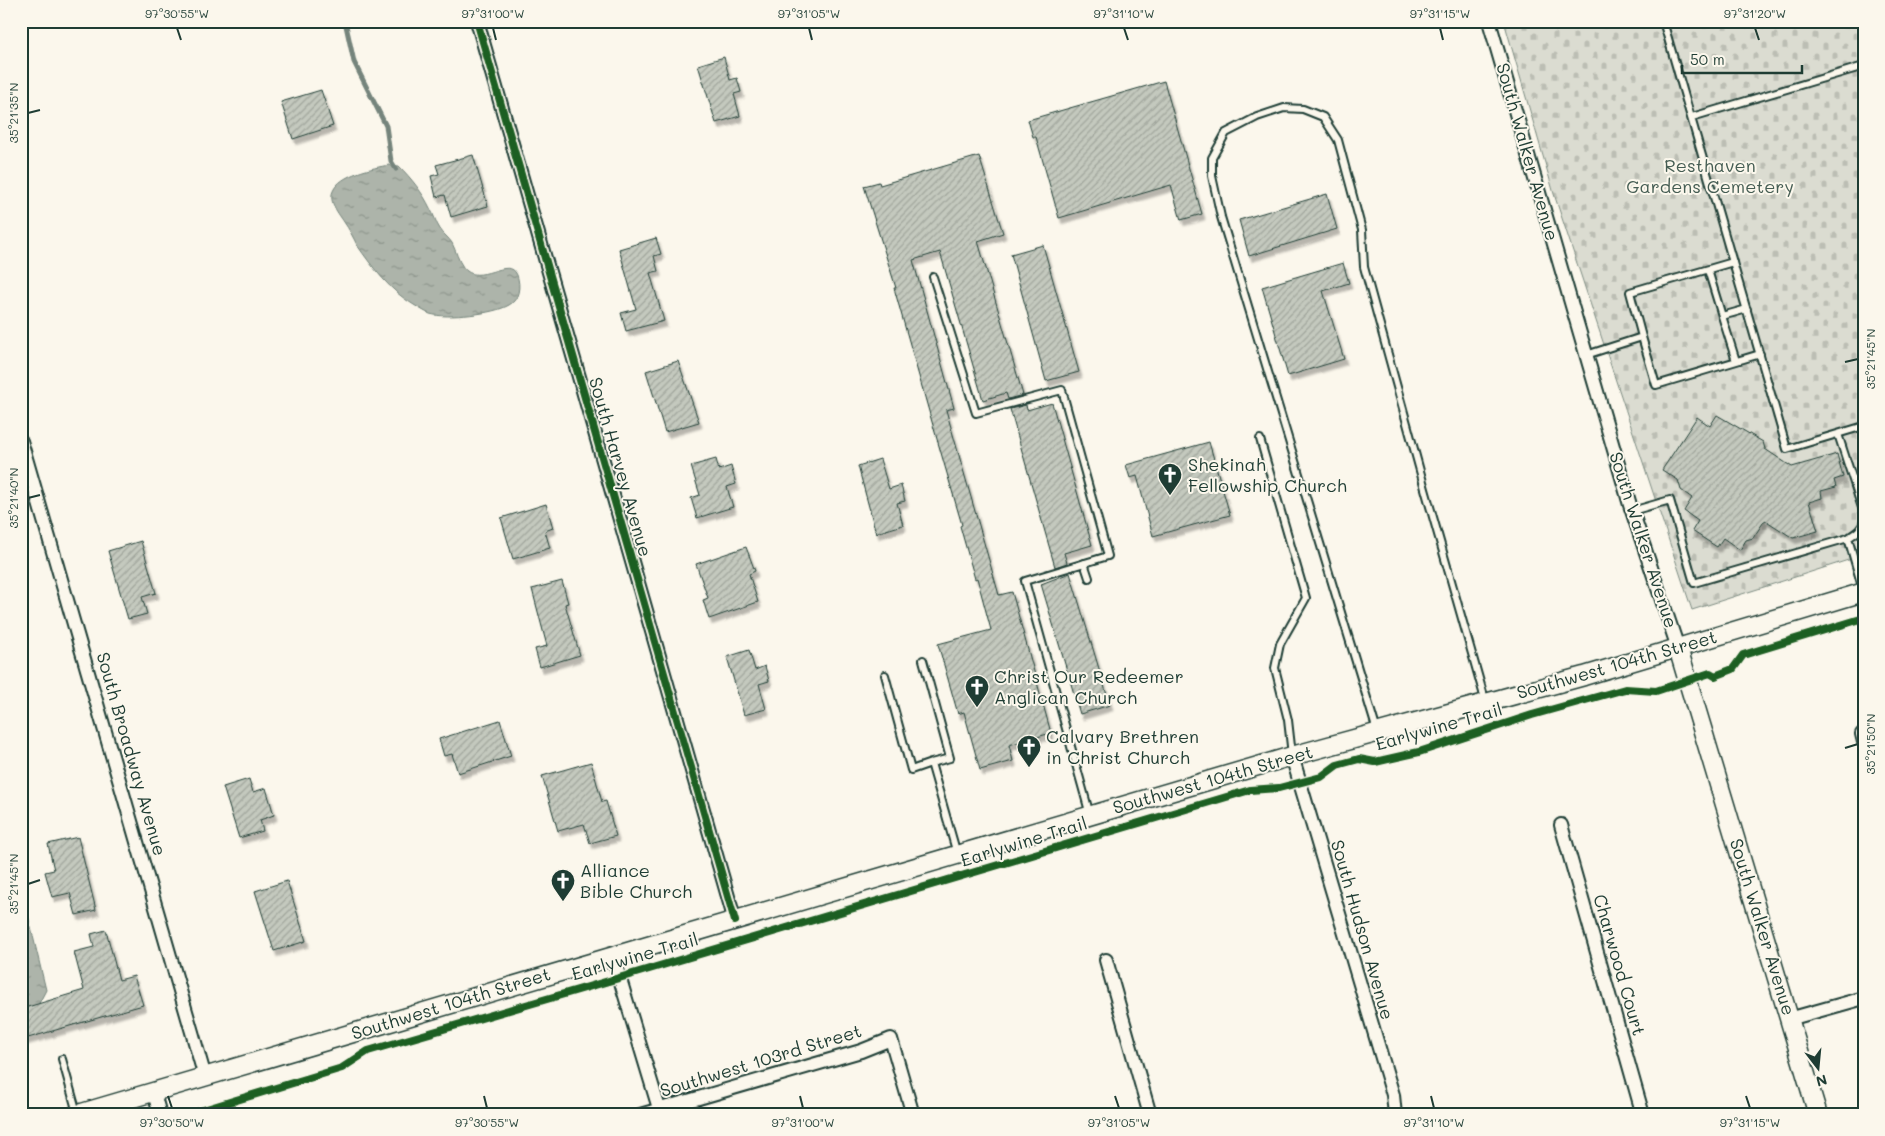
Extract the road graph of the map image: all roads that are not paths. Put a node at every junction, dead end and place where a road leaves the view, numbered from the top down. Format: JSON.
{"nodes":[{"id":1,"x":477,"y":21,"type":"edge"},
{"id":2,"x":1490,"y":21,"type":"edge"},
{"id":3,"x":1663,"y":21,"type":"edge"},
{"id":4,"x":1864,"y":66,"type":"edge"},
{"id":5,"x":1692,"y":117,"type":"junction"},
{"id":6,"x":1733,"y":262,"type":"junction"},
{"id":7,"x":1708,"y":270,"type":"junction"},
{"id":8,"x":933,"y":277,"type":"dead end"},
{"id":9,"x":1747,"y":309,"type":"junction"},
{"id":10,"x":1722,"y":316,"type":"junction"},
{"id":11,"x":1642,"y":337,"type":"junction"},
{"id":12,"x":1760,"y":354,"type":"junction"},
{"id":13,"x":1586,"y":355,"type":"junction"},
{"id":14,"x":1736,"y":361,"type":"junction"},
{"id":15,"x":1864,"y":426,"type":"edge"},
{"id":16,"x":1838,"y":434,"type":"junction"},
{"id":17,"x":1260,"y":439,"type":"dead end"},
{"id":18,"x":21,"y":442,"type":"edge"},
{"id":19,"x":1632,"y":511,"type":"junction"},
{"id":20,"x":1864,"y":514,"type":"edge"},
{"id":21,"x":1864,"y":519,"type":"edge"},
{"id":22,"x":1848,"y":538,"type":"junction"},
{"id":23,"x":1084,"y":563,"type":"junction"},
{"id":24,"x":1089,"y":578,"type":"dead end"},
{"id":25,"x":1864,"y":592,"type":"edge"},
{"id":26,"x":1678,"y":648,"type":"junction"},
{"id":27,"x":923,"y":660,"type":"dead end"},
{"id":28,"x":885,"y":675,"type":"dead end"},
{"id":29,"x":1486,"y":703,"type":"junction"},
{"id":30,"x":1378,"y":732,"type":"junction"},
{"id":31,"x":1292,"y":756,"type":"junction"},
{"id":32,"x":931,"y":763,"type":"junction"},
{"id":33,"x":1090,"y":816,"type":"junction"},
{"id":34,"x":1561,"y":825,"type":"dead end"},
{"id":35,"x":957,"y":855,"type":"junction"},
{"id":36,"x":735,"y":921,"type":"junction"},
{"id":37,"x":613,"y":956,"type":"junction"},
{"id":38,"x":1106,"y":960,"type":"dead end"},
{"id":39,"x":1864,"y":998,"type":"edge"},
{"id":40,"x":1789,"y":1019,"type":"junction"},
{"id":41,"x":62,"y":1059,"type":"dead end"},
{"id":42,"x":205,"y":1077,"type":"junction"},
{"id":43,"x":154,"y":1092,"type":"junction"},
{"id":44,"x":660,"y":1112,"type":"edge"},
{"id":45,"x":76,"y":1114,"type":"edge"},
{"id":46,"x":160,"y":1115,"type":"edge"},
{"id":47,"x":640,"y":1115,"type":"edge"},
{"id":48,"x":913,"y":1115,"type":"edge"},
{"id":49,"x":1150,"y":1115,"type":"edge"},
{"id":50,"x":1395,"y":1115,"type":"edge"},
{"id":51,"x":1643,"y":1115,"type":"edge"},
{"id":52,"x":1818,"y":1115,"type":"edge"}],
"edges":[{"from":1,"to":36,"type":"street","name":"South Harvey Avenue"},
{"from":2,"to":13,"type":"street","name":"South Walker Avenue"},
{"from":3,"to":5,"type":"lane"},
{"from":4,"to":5,"type":"lane"},
{"from":5,"to":6,"type":"lane"},
{"from":6,"to":7,"type":"lane"},
{"from":6,"to":9,"type":"lane"},
{"from":7,"to":10,"type":"lane"},
{"from":7,"to":11,"type":"lane"},
{"from":8,"to":23,"type":"lane"},
{"from":9,"to":10,"type":"lane"},
{"from":9,"to":12,"type":"lane"},
{"from":10,"to":14,"type":"lane"},
{"from":11,"to":13,"type":"lane"},
{"from":11,"to":14,"type":"lane"},
{"from":12,"to":14,"type":"lane"},
{"from":12,"to":16,"type":"lane"},
{"from":13,"to":19,"type":"street","name":"South Walker Avenue"},
{"from":15,"to":16,"type":"lane"},
{"from":16,"to":20,"type":"lane"},
{"from":17,"to":31,"type":"lane"},
{"from":18,"to":42,"type":"street","name":"South Broadway Avenue"},
{"from":19,"to":22,"type":"lane"},
{"from":19,"to":26,"type":"street","name":"South Walker Avenue"},
{"from":21,"to":22,"type":"lane"},
{"from":22,"to":25,"type":"lane"},
{"from":23,"to":24,"type":"lane"},
{"from":23,"to":33,"type":"lane"},
{"from":25,"to":26,"type":"main road","name":"Southwest 104th Street"},
{"from":26,"to":29,"type":"main road","name":"Southwest 104th Street"},
{"from":26,"to":40,"type":"main road","name":"South Walker Avenue"},
{"from":27,"to":32,"type":"lane"},
{"from":28,"to":32,"type":"lane"},
{"from":29,"to":30,"type":"main road","name":"Southwest 104th Street"},
{"from":29,"to":30,"type":"lane"},
{"from":30,"to":31,"type":"main road","name":"Southwest 104th Street"},
{"from":31,"to":33,"type":"main road","name":"Southwest 104th Street"},
{"from":31,"to":50,"type":"street","name":"South Hudson Avenue"},
{"from":32,"to":35,"type":"lane"},
{"from":33,"to":35,"type":"main road","name":"Southwest 104th Street"},
{"from":34,"to":51,"type":"street","name":"Charwood Court"},
{"from":35,"to":36,"type":"main road","name":"Southwest 104th Street"},
{"from":36,"to":37,"type":"main road","name":"Southwest 104th Street"},
{"from":37,"to":42,"type":"main road","name":"Southwest 104th Street"},
{"from":37,"to":44,"type":"street"},
{"from":38,"to":49,"type":"street"},
{"from":39,"to":40,"type":"street"},
{"from":40,"to":52,"type":"main road","name":"South Walker Avenue"},
{"from":41,"to":45,"type":"lane"},
{"from":42,"to":43,"type":"main road","name":"Southwest 104th Street"},
{"from":43,"to":45,"type":"main road","name":"Southwest 104th Street"},
{"from":43,"to":46,"type":"street"},
{"from":44,"to":47,"type":"street","name":"Southwest 103rd Street"},
{"from":44,"to":48,"type":"street","name":"Southwest 103rd Street"}]}
